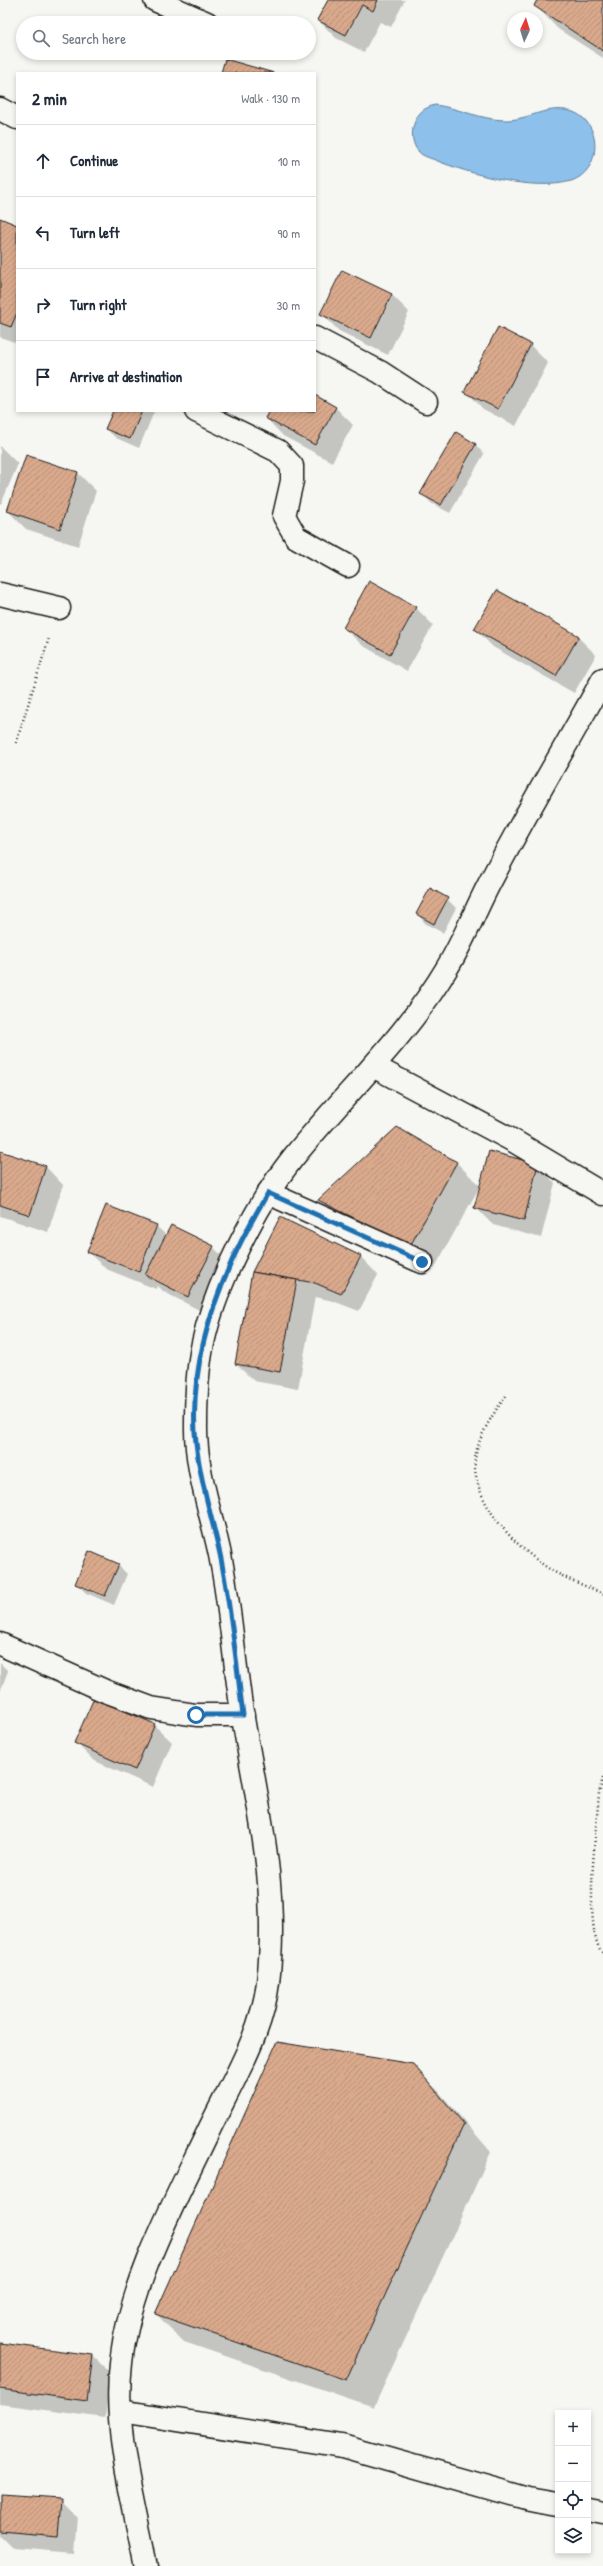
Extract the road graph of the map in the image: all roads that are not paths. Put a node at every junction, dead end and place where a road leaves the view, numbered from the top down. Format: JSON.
{"nodes":[{"id":1,"x":156,"y":0,"type":"edge"},
{"id":2,"x":191,"y":16,"type":"edge"},
{"id":3,"x":0,"y":109,"type":"edge"},
{"id":4,"x":16,"y":117,"type":"edge"},
{"id":5,"x":316,"y":339,"type":"edge"},
{"id":6,"x":426,"y":402,"type":"dead end"},
{"id":7,"x":198,"y":412,"type":"edge"},
{"id":8,"x":348,"y":566,"type":"dead end"},
{"id":9,"x":0,"y":594,"type":"edge"},
{"id":10,"x":59,"y":608,"type":"road end"},
{"id":11,"x":603,"y":679,"type":"edge"},
{"id":12,"x":373,"y":1066,"type":"junction"},
{"id":13,"x":268,"y":1193,"type":"junction"},
{"id":14,"x":603,"y":1194,"type":"edge"},
{"id":15,"x":422,"y":1262,"type":"dead end"},
{"id":16,"x":0,"y":1644,"type":"edge"},
{"id":17,"x":243,"y":1715,"type":"junction"},
{"id":18,"x":120,"y":2411,"type":"junction"},
{"id":19,"x":555,"y":2503,"type":"edge"},
{"id":20,"x":591,"y":2510,"type":"edge"},
{"id":21,"x":603,"y":2512,"type":"edge"},
{"id":22,"x":146,"y":2566,"type":"edge"}],
"edges":[{"from":1,"to":2,"type":"street"},
{"from":3,"to":4,"type":"street"},
{"from":5,"to":6,"type":"street"},
{"from":7,"to":8,"type":"street"},
{"from":9,"to":10,"type":"street"},
{"from":11,"to":12,"type":"street"},
{"from":12,"to":13,"type":"street"},
{"from":12,"to":14,"type":"street"},
{"from":13,"to":15,"type":"street"},
{"from":13,"to":17,"type":"street"},
{"from":16,"to":17,"type":"street"},
{"from":17,"to":18,"type":"street"},
{"from":18,"to":19,"type":"street"},
{"from":18,"to":22,"type":"street"},
{"from":20,"to":21,"type":"street"}]}
